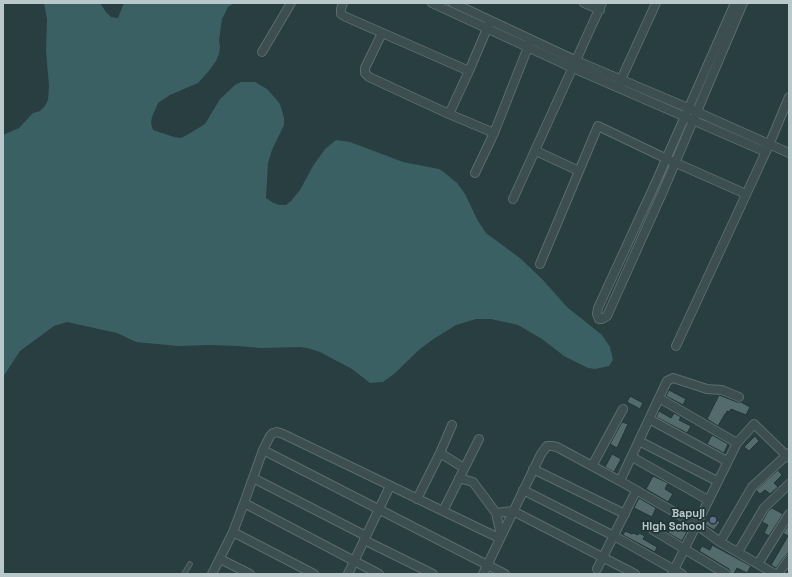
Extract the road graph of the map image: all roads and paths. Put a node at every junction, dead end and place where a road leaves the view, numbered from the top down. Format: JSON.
{"nodes":[{"id":1,"x":291,"y":3,"type":"edge"},
{"id":2,"x":343,"y":3,"type":"edge"},
{"id":3,"x":432,"y":3,"type":"edge"},
{"id":4,"x":453,"y":3,"type":"edge"},
{"id":5,"x":584,"y":3,"type":"edge"},
{"id":6,"x":656,"y":3,"type":"edge"},
{"id":7,"x":735,"y":3,"type":"edge"},
{"id":8,"x":743,"y":3,"type":"edge"},
{"id":9,"x":444,"y":6,"type":"edge"},
{"id":10,"x":601,"y":6,"type":"edge"},
{"id":11,"x":488,"y":24,"type":"junction"},
{"id":12,"x":382,"y":33,"type":"junction"},
{"id":13,"x":529,"y":43,"type":"junction"},
{"id":14,"x":262,"y":52,"type":"dead end"},
{"id":15,"x":575,"y":65,"type":"junction"},
{"id":16,"x":469,"y":71,"type":"junction"},
{"id":17,"x":619,"y":84,"type":"junction"},
{"id":18,"x":789,"y":97,"type":"edge"},
{"id":19,"x":688,"y":108,"type":"junction"},
{"id":20,"x":697,"y":112,"type":"junction"},
{"id":21,"x":449,"y":114,"type":"junction"},
{"id":22,"x":684,"y":117,"type":"junction"},
{"id":23,"x":785,"y":118,"type":"edge"},
{"id":24,"x":693,"y":121,"type":"junction"},
{"id":25,"x":494,"y":133,"type":"junction"},
{"id":26,"x":767,"y":148,"type":"junction"},
{"id":27,"x":536,"y":151,"type":"junction"},
{"id":28,"x":789,"y":153,"type":"edge"},
{"id":29,"x":667,"y":159,"type":"junction"},
{"id":30,"x":675,"y":162,"type":"junction"},
{"id":31,"x":579,"y":171,"type":"junction"},
{"id":32,"x":475,"y":173,"type":"dead end"},
{"id":33,"x":746,"y":194,"type":"junction"},
{"id":34,"x":513,"y":200,"type":"dead end"},
{"id":35,"x":540,"y":264,"type":"dead end"},
{"id":36,"x":676,"y":346,"type":"dead end"},
{"id":37,"x":739,"y":397,"type":"dead end"},
{"id":38,"x":659,"y":398,"type":"junction"},
{"id":39,"x":623,"y":409,"type":"dead end"},
{"id":40,"x":649,"y":419,"type":"junction"},
{"id":41,"x":452,"y":426,"type":"dead end"},
{"id":42,"x":479,"y":439,"type":"dead end"},
{"id":43,"x":639,"y":441,"type":"junction"},
{"id":44,"x":737,"y":443,"type":"junction"},
{"id":45,"x":263,"y":450,"type":"junction"},
{"id":46,"x":440,"y":453,"type":"junction"},
{"id":47,"x":788,"y":455,"type":"edge"},
{"id":48,"x":632,"y":458,"type":"junction"},
{"id":49,"x":727,"y":461,"type":"junction"},
{"id":50,"x":592,"y":466,"type":"junction"},
{"id":51,"x":464,"y":468,"type":"junction"},
{"id":52,"x":533,"y":469,"type":"junction"},
{"id":53,"x":253,"y":478,"type":"junction"},
{"id":54,"x":459,"y":478,"type":"junction"},
{"id":55,"x":620,"y":481,"type":"junction"},
{"id":56,"x":717,"y":482,"type":"junction"},
{"id":57,"x":789,"y":484,"type":"edge"},
{"id":58,"x":390,"y":486,"type":"junction"},
{"id":59,"x":523,"y":490,"type":"junction"},
{"id":60,"x":636,"y":490,"type":"junction"},
{"id":61,"x":417,"y":499,"type":"junction"},
{"id":62,"x":708,"y":500,"type":"junction"},
{"id":63,"x":244,"y":503,"type":"junction"},
{"id":64,"x":378,"y":509,"type":"junction"},
{"id":65,"x":513,"y":511,"type":"junction"},
{"id":66,"x":443,"y":512,"type":"junction"},
{"id":67,"x":496,"y":513,"type":"junction"},
{"id":68,"x":625,"y":514,"type":"junction"},
{"id":69,"x":789,"y":514,"type":"edge"},
{"id":70,"x":697,"y":525,"type":"junction"},
{"id":71,"x":653,"y":530,"type":"dead end"},
{"id":72,"x":233,"y":532,"type":"junction"},
{"id":73,"x":614,"y":536,"type":"junction"},
{"id":74,"x":500,"y":537,"type":"junction"},
{"id":75,"x":365,"y":538,"type":"junction"},
{"id":76,"x":720,"y":542,"type":"junction"},
{"id":77,"x":684,"y":548,"type":"junction"},
{"id":78,"x":738,"y":552,"type":"junction"},
{"id":79,"x":603,"y":557,"type":"junction"},
{"id":80,"x":220,"y":559,"type":"junction"},
{"id":81,"x":789,"y":559,"type":"edge"},
{"id":82,"x":354,"y":562,"type":"junction"},
{"id":83,"x":190,"y":564,"type":"dead end"},
{"id":84,"x":758,"y":564,"type":"junction"},
{"id":85,"x":487,"y":565,"type":"junction"},
{"id":86,"x":597,"y":569,"type":"dead end"},
{"id":87,"x":676,"y":572,"type":"edge"},
{"id":88,"x":184,"y":574,"type":"edge"},
{"id":89,"x":212,"y":574,"type":"edge"},
{"id":90,"x":250,"y":574,"type":"edge"},
{"id":91,"x":314,"y":574,"type":"edge"},
{"id":92,"x":348,"y":574,"type":"edge"},
{"id":93,"x":379,"y":574,"type":"edge"},
{"id":94,"x":433,"y":574,"type":"edge"},
{"id":95,"x":483,"y":574,"type":"edge"},
{"id":96,"x":505,"y":574,"type":"edge"},
{"id":97,"x":635,"y":574,"type":"edge"},
{"id":98,"x":726,"y":574,"type":"edge"},
{"id":99,"x":775,"y":574,"type":"edge"},
{"id":100,"x":778,"y":574,"type":"edge"}],
"edges":[{"from":1,"to":14,"type":"street"},
{"from":2,"to":12,"type":"street"},
{"from":3,"to":9,"type":"street"},
{"from":4,"to":11,"type":"street"},
{"from":5,"to":10,"type":"street"},
{"from":6,"to":17,"type":"street"},
{"from":7,"to":19,"type":"street"},
{"from":8,"to":20,"type":"street"},
{"from":9,"to":11,"type":"street"},
{"from":10,"to":15,"type":"street"},
{"from":11,"to":13,"type":"street"},
{"from":11,"to":16,"type":"street"},
{"from":12,"to":16,"type":"street"},
{"from":12,"to":21,"type":"street"},
{"from":13,"to":15,"type":"street"},
{"from":13,"to":25,"type":"street"},
{"from":15,"to":17,"type":"street"},
{"from":15,"to":27,"type":"street"},
{"from":16,"to":21,"type":"street"},
{"from":17,"to":19,"type":"street"},
{"from":17,"to":22,"type":"street"},
{"from":18,"to":23,"type":"street"},
{"from":19,"to":20,"type":"street"},
{"from":19,"to":22,"type":"street"},
{"from":20,"to":24,"type":"street"},
{"from":20,"to":26,"type":"street"},
{"from":21,"to":25,"type":"street"},
{"from":22,"to":24,"type":"street"},
{"from":22,"to":29,"type":"street"},
{"from":23,"to":26,"type":"street"},
{"from":24,"to":26,"type":"street"},
{"from":24,"to":30,"type":"street"},
{"from":25,"to":32,"type":"street"},
{"from":26,"to":28,"type":"street"},
{"from":26,"to":33,"type":"street"},
{"from":27,"to":31,"type":"street"},
{"from":27,"to":34,"type":"street"},
{"from":29,"to":30,"type":"street"},
{"from":29,"to":30,"type":"street"},
{"from":29,"to":31,"type":"street"},
{"from":30,"to":33,"type":"street"},
{"from":31,"to":35,"type":"street"},
{"from":33,"to":36,"type":"street"},
{"from":37,"to":38,"type":"street"},
{"from":38,"to":40,"type":"street"},
{"from":38,"to":44,"type":"street"},
{"from":39,"to":50,"type":"street"},
{"from":40,"to":43,"type":"street"},
{"from":40,"to":49,"type":"street"},
{"from":41,"to":46,"type":"street"},
{"from":42,"to":51,"type":"street"},
{"from":43,"to":48,"type":"street"},
{"from":43,"to":56,"type":"street"},
{"from":44,"to":47,"type":"street"},
{"from":44,"to":49,"type":"street"},
{"from":45,"to":53,"type":"street"},
{"from":45,"to":58,"type":"street"},
{"from":45,"to":64,"type":"street"},
{"from":46,"to":51,"type":"street"},
{"from":46,"to":61,"type":"street"},
{"from":47,"to":76,"type":"street"},
{"from":48,"to":55,"type":"street"},
{"from":48,"to":62,"type":"street"},
{"from":49,"to":56,"type":"street"},
{"from":50,"to":52,"type":"street"},
{"from":50,"to":55,"type":"street"},
{"from":51,"to":54,"type":"street"},
{"from":52,"to":59,"type":"street"},
{"from":52,"to":68,"type":"street"},
{"from":53,"to":63,"type":"street"},
{"from":53,"to":75,"type":"street"},
{"from":54,"to":66,"type":"street"},
{"from":54,"to":67,"type":"street"},
{"from":55,"to":60,"type":"street"},
{"from":56,"to":62,"type":"street"},
{"from":57,"to":78,"type":"street"},
{"from":58,"to":61,"type":"street"},
{"from":58,"to":64,"type":"street"},
{"from":59,"to":65,"type":"street"},
{"from":59,"to":73,"type":"street"},
{"from":60,"to":68,"type":"street"},
{"from":60,"to":70,"type":"street"},
{"from":61,"to":66,"type":"street"},
{"from":62,"to":70,"type":"street"},
{"from":63,"to":72,"type":"street"},
{"from":63,"to":82,"type":"street"},
{"from":64,"to":75,"type":"street"},
{"from":64,"to":85,"type":"street"},
{"from":65,"to":67,"type":"street"},
{"from":65,"to":74,"type":"street"},
{"from":65,"to":79,"type":"street"},
{"from":66,"to":74,"type":"street"},
{"from":67,"to":74,"type":"street"},
{"from":68,"to":73,"type":"street"},
{"from":69,"to":84,"type":"street"},
{"from":70,"to":76,"type":"street"},
{"from":70,"to":77,"type":"street"},
{"from":71,"to":77,"type":"street"},
{"from":72,"to":80,"type":"street"},
{"from":72,"to":91,"type":"street"},
{"from":73,"to":79,"type":"street"},
{"from":73,"to":87,"type":"street"},
{"from":74,"to":85,"type":"street"},
{"from":75,"to":82,"type":"street"},
{"from":75,"to":94,"type":"street"},
{"from":76,"to":78,"type":"street"},
{"from":77,"to":87,"type":"street"},
{"from":77,"to":98,"type":"street"},
{"from":78,"to":84,"type":"street"},
{"from":79,"to":86,"type":"street"},
{"from":79,"to":97,"type":"street"},
{"from":80,"to":89,"type":"street"},
{"from":80,"to":90,"type":"street"},
{"from":81,"to":100,"type":"street"},
{"from":82,"to":92,"type":"street"},
{"from":82,"to":93,"type":"street"},
{"from":83,"to":88,"type":"lane"},
{"from":84,"to":99,"type":"street"},
{"from":85,"to":95,"type":"street"},
{"from":85,"to":96,"type":"street"}]}
